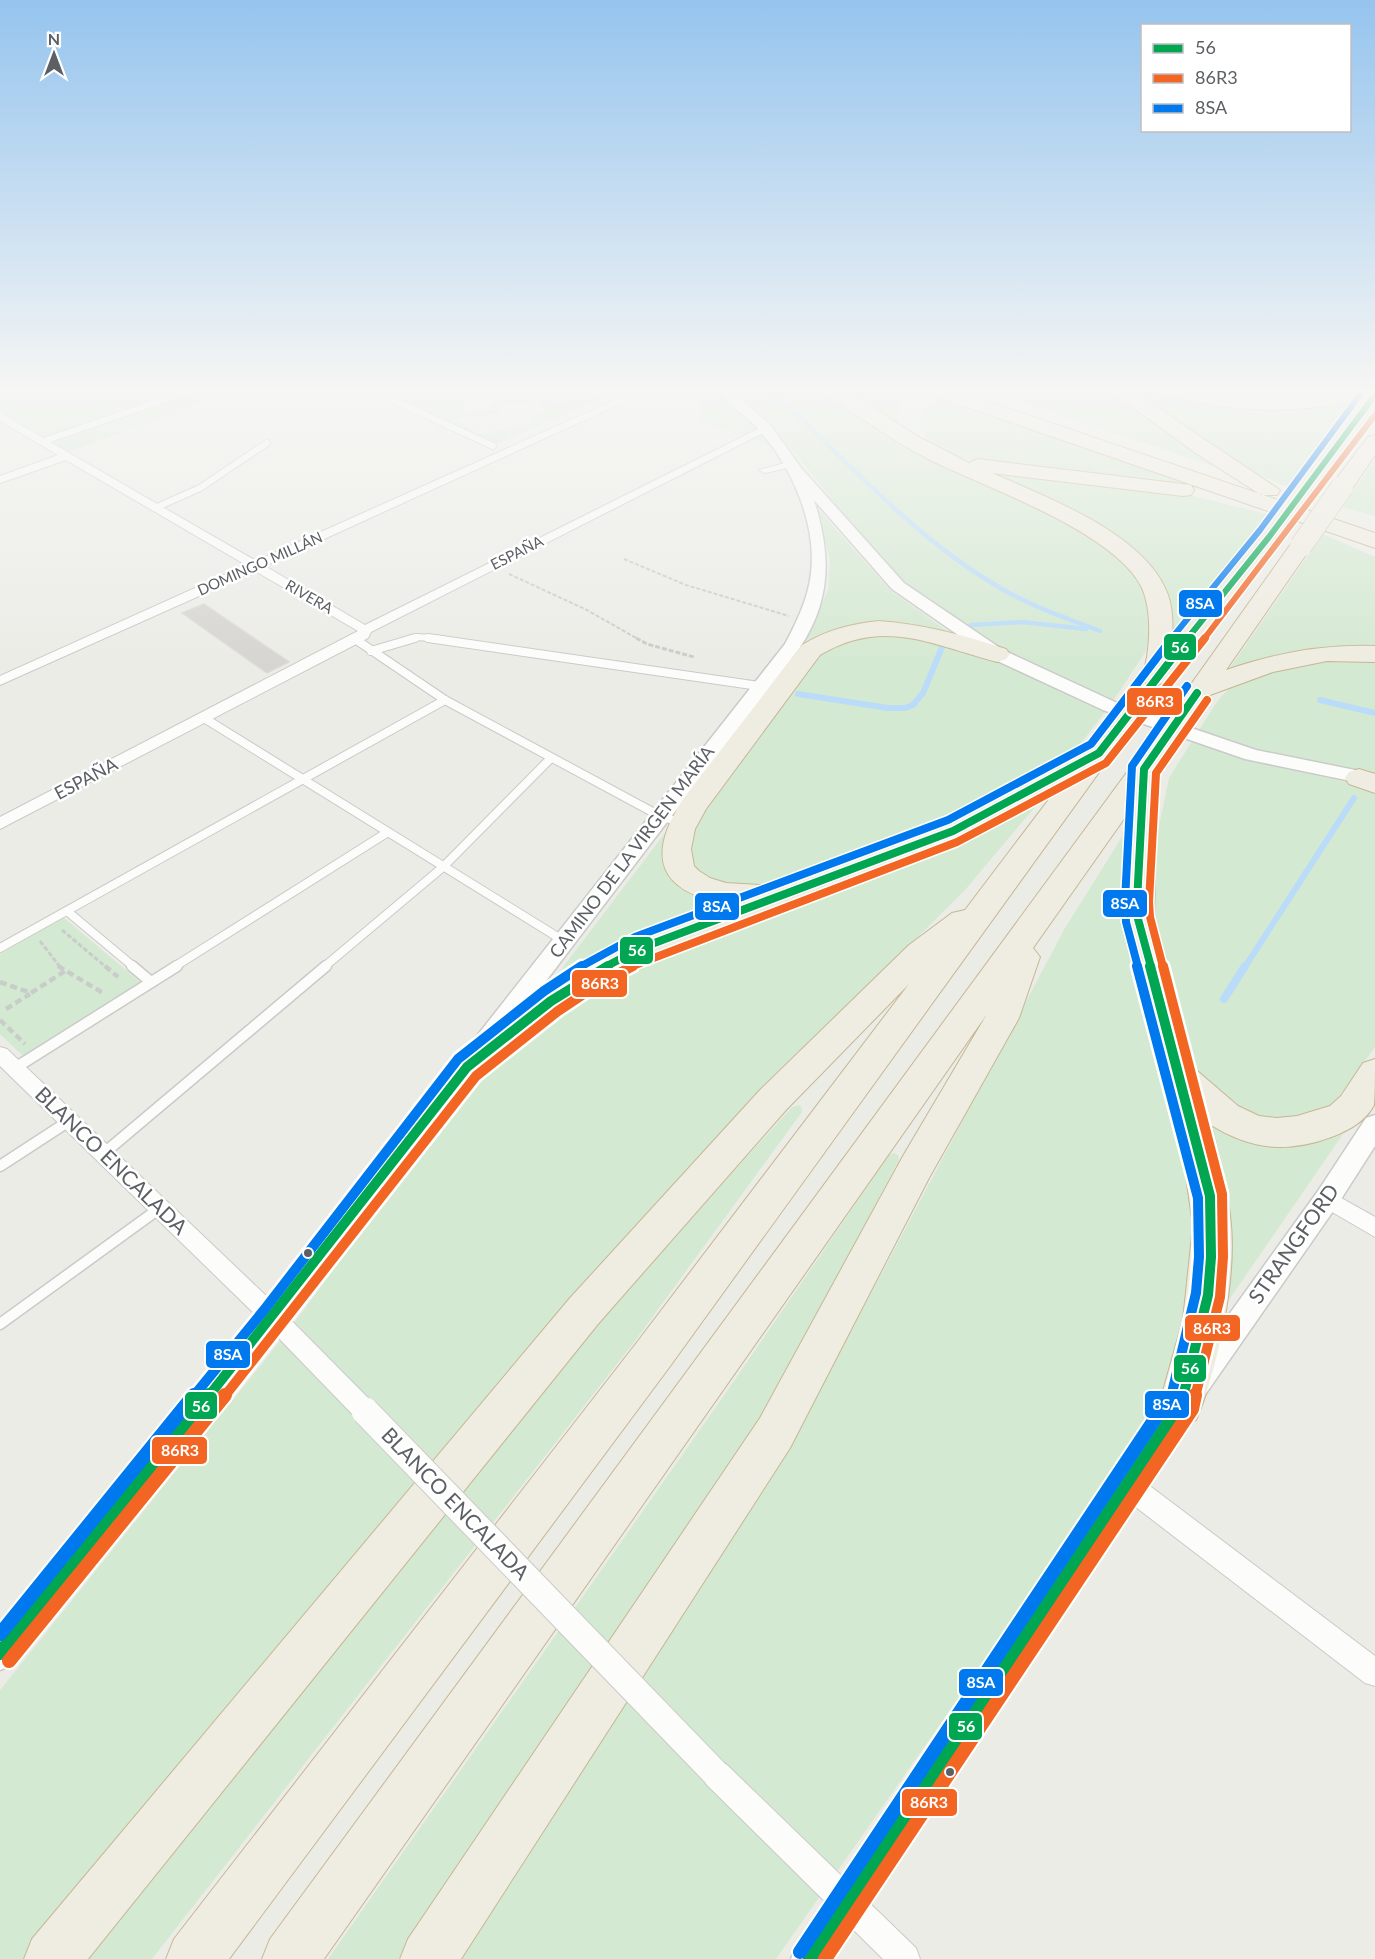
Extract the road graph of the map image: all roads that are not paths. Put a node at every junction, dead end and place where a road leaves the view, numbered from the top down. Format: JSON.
{"nodes":[{"id":1,"x":108,"y":479,"type":"edge"},
{"id":2,"x":213,"y":479,"type":"edge"},
{"id":3,"x":448,"y":479,"type":"edge"},
{"id":4,"x":665,"y":479,"type":"edge"},
{"id":5,"x":798,"y":479,"type":"edge"},
{"id":6,"x":804,"y":479,"type":"edge"},
{"id":7,"x":988,"y":479,"type":"edge"},
{"id":8,"x":1105,"y":479,"type":"edge"},
{"id":9,"x":1210,"y":479,"type":"edge"},
{"id":10,"x":1219,"y":479,"type":"edge"},
{"id":11,"x":1243,"y":479,"type":"edge"},
{"id":12,"x":1312,"y":479,"type":"edge"},
{"id":13,"x":1347,"y":479,"type":"edge"},
{"id":14,"x":1264,"y":496,"type":"junction"},
{"id":15,"x":155,"y":508,"type":"junction"},
{"id":16,"x":1361,"y":525,"type":"edge"},
{"id":17,"x":1375,"y":542,"type":"edge"},
{"id":18,"x":1375,"y":551,"type":"edge"},
{"id":19,"x":255,"y":567,"type":"junction"},
{"id":20,"x":808,"y":633,"type":"junction"},
{"id":21,"x":361,"y":634,"type":"junction"},
{"id":22,"x":371,"y":651,"type":"junction"},
{"id":23,"x":997,"y":654,"type":"junction"},
{"id":24,"x":1375,"y":654,"type":"edge"},
{"id":25,"x":0,"y":681,"type":"edge"},
{"id":26,"x":759,"y":686,"type":"junction"},
{"id":27,"x":1149,"y":687,"type":"junction"},
{"id":28,"x":445,"y":700,"type":"junction"},
{"id":29,"x":1191,"y":701,"type":"junction"},
{"id":30,"x":204,"y":718,"type":"junction"},
{"id":31,"x":1106,"y":744,"type":"junction"},
{"id":32,"x":551,"y":758,"type":"junction"},
{"id":33,"x":1151,"y":760,"type":"junction"},
{"id":34,"x":303,"y":779,"type":"junction"},
{"id":35,"x":1370,"y":780,"type":"edge"},
{"id":36,"x":671,"y":820,"type":"junction"},
{"id":37,"x":0,"y":824,"type":"edge"},
{"id":38,"x":388,"y":832,"type":"junction"},
{"id":39,"x":443,"y":867,"type":"junction"},
{"id":40,"x":792,"y":891,"type":"junction"},
{"id":41,"x":991,"y":900,"type":"junction"},
{"id":42,"x":67,"y":911,"type":"junction"},
{"id":43,"x":1037,"y":920,"type":"junction"},
{"id":44,"x":564,"y":941,"type":"junction"},
{"id":45,"x":0,"y":948,"type":"edge"},
{"id":46,"x":151,"y":982,"type":"junction"},
{"id":47,"x":7,"y":1061,"type":"edge"},
{"id":48,"x":467,"y":1067,"type":"junction"},
{"id":49,"x":1375,"y":1073,"type":"edge"},
{"id":50,"x":1179,"y":1075,"type":"junction"},
{"id":51,"x":69,"y":1121,"type":"junction"},
{"id":52,"x":1362,"y":1126,"type":"edge"},
{"id":53,"x":103,"y":1154,"type":"junction"},
{"id":54,"x":0,"y":1166,"type":"edge"},
{"id":55,"x":1327,"y":1199,"type":"junction"},
{"id":56,"x":159,"y":1208,"type":"junction"},
{"id":57,"x":1375,"y":1228,"type":"edge"},
{"id":58,"x":273,"y":1317,"type":"junction"},
{"id":59,"x":0,"y":1324,"type":"edge"},
{"id":60,"x":1181,"y":1405,"type":"junction"},
{"id":61,"x":1129,"y":1486,"type":"junction"},
{"id":62,"x":0,"y":1653,"type":"edge"},
{"id":63,"x":1375,"y":1673,"type":"edge"},
{"id":64,"x":849,"y":1902,"type":"junction"},
{"id":65,"x":52,"y":1959,"type":"edge"},
{"id":66,"x":194,"y":1959,"type":"edge"},
{"id":67,"x":290,"y":1959,"type":"edge"},
{"id":68,"x":428,"y":1959,"type":"edge"},
{"id":69,"x":810,"y":1959,"type":"edge"},
{"id":70,"x":905,"y":1959,"type":"edge"}],
"edges":[{"from":1,"to":15,"type":"street","name":"RIVERA"},
{"from":2,"to":15,"type":"lane"},
{"from":3,"to":19,"type":"street","name":"DOMINGO MILLÁN"},
{"from":4,"to":21,"type":"street","name":"ESPAÑA"},
{"from":5,"to":20,"type":"street","name":"CAMINO DE LA VIRGEN MARÍA"},
{"from":6,"to":23,"type":"street"},
{"from":7,"to":27,"type":"highway"},
{"from":8,"to":14,"type":"highway"},
{"from":9,"to":14,"type":"highway"},
{"from":10,"to":14,"type":"highway"},
{"from":11,"to":14,"type":"highway"},
{"from":12,"to":27,"type":"highway","bridge":true},
{"from":13,"to":29,"type":"highway","bridge":true},
{"from":14,"to":16,"type":"highway"},
{"from":15,"to":19,"type":"street","name":"RIVERA"},
{"from":16,"to":17,"type":"highway"},
{"from":16,"to":18,"type":"highway"},
{"from":19,"to":21,"type":"street","name":"RIVERA"},
{"from":19,"to":25,"type":"street","name":"DOMINGO MILLÁN"},
{"from":20,"to":23,"type":"highway"},
{"from":20,"to":26,"type":"street","name":"CAMINO DE LA VIRGEN MARÍA"},
{"from":20,"to":36,"type":"highway"},
{"from":21,"to":22,"type":"lane"},
{"from":21,"to":30,"type":"street","name":"ESPAÑA"},
{"from":22,"to":26,"type":"lane"},
{"from":22,"to":28,"type":"lane"},
{"from":23,"to":35,"type":"street"},
{"from":24,"to":29,"type":"highway"},
{"from":26,"to":36,"type":"street","name":"CAMINO DE LA VIRGEN MARÍA"},
{"from":27,"to":31,"type":"highway","bridge":true},
{"from":28,"to":32,"type":"lane"},
{"from":28,"to":34,"type":"lane"},
{"from":29,"to":33,"type":"highway","bridge":true},
{"from":30,"to":34,"type":"lane"},
{"from":30,"to":37,"type":"street","name":"ESPAÑA"},
{"from":31,"to":40,"type":"highway"},
{"from":31,"to":41,"type":"highway"},
{"from":32,"to":36,"type":"lane"},
{"from":32,"to":39,"type":"lane"},
{"from":33,"to":43,"type":"highway"},
{"from":33,"to":50,"type":"highway"},
{"from":34,"to":38,"type":"lane"},
{"from":34,"to":42,"type":"lane"},
{"from":36,"to":40,"type":"highway"},
{"from":36,"to":44,"type":"street","name":"CAMINO DE LA VIRGEN MARÍA"},
{"from":38,"to":39,"type":"lane"},
{"from":38,"to":46,"type":"lane"},
{"from":39,"to":44,"type":"lane"},
{"from":39,"to":53,"type":"lane"},
{"from":40,"to":48,"type":"highway"},
{"from":41,"to":65,"type":"highway"},
{"from":41,"to":66,"type":"highway"},
{"from":42,"to":45,"type":"lane"},
{"from":42,"to":46,"type":"lane"},
{"from":43,"to":67,"type":"highway"},
{"from":43,"to":68,"type":"highway"},
{"from":44,"to":48,"type":"street","name":"CAMINO DE LA VIRGEN MARÍA"},
{"from":46,"to":47,"type":"lane"},
{"from":47,"to":51,"type":"street","name":"BLANCO ENCALADA"},
{"from":48,"to":58,"type":"street","name":"CAMINO DE LA VIRGEN MARÍA"},
{"from":49,"to":52,"type":"highway"},
{"from":50,"to":52,"type":"highway"},
{"from":50,"to":60,"type":"highway"},
{"from":51,"to":53,"type":"street","name":"BLANCO ENCALADA"},
{"from":51,"to":54,"type":"lane"},
{"from":52,"to":55,"type":"street","name":"STRANGFORD"},
{"from":53,"to":56,"type":"street","name":"BLANCO ENCALADA"},
{"from":55,"to":57,"type":"street"},
{"from":55,"to":60,"type":"street","name":"STRANGFORD"},
{"from":56,"to":58,"type":"street","name":"BLANCO ENCALADA"},
{"from":56,"to":59,"type":"lane"},
{"from":58,"to":62,"type":"street","name":"CAMINO DE LA VIRGEN MARÍA"},
{"from":58,"to":64,"type":"street","name":"BLANCO ENCALADA","bridge":true},
{"from":60,"to":61,"type":"street","name":"STRANGFORD"},
{"from":61,"to":63,"type":"street"},
{"from":61,"to":64,"type":"street","name":"STRANGFORD"},
{"from":64,"to":69,"type":"street","name":"STRANGFORD"},
{"from":64,"to":70,"type":"street","name":"BLANCO ENCALADA"}]}
